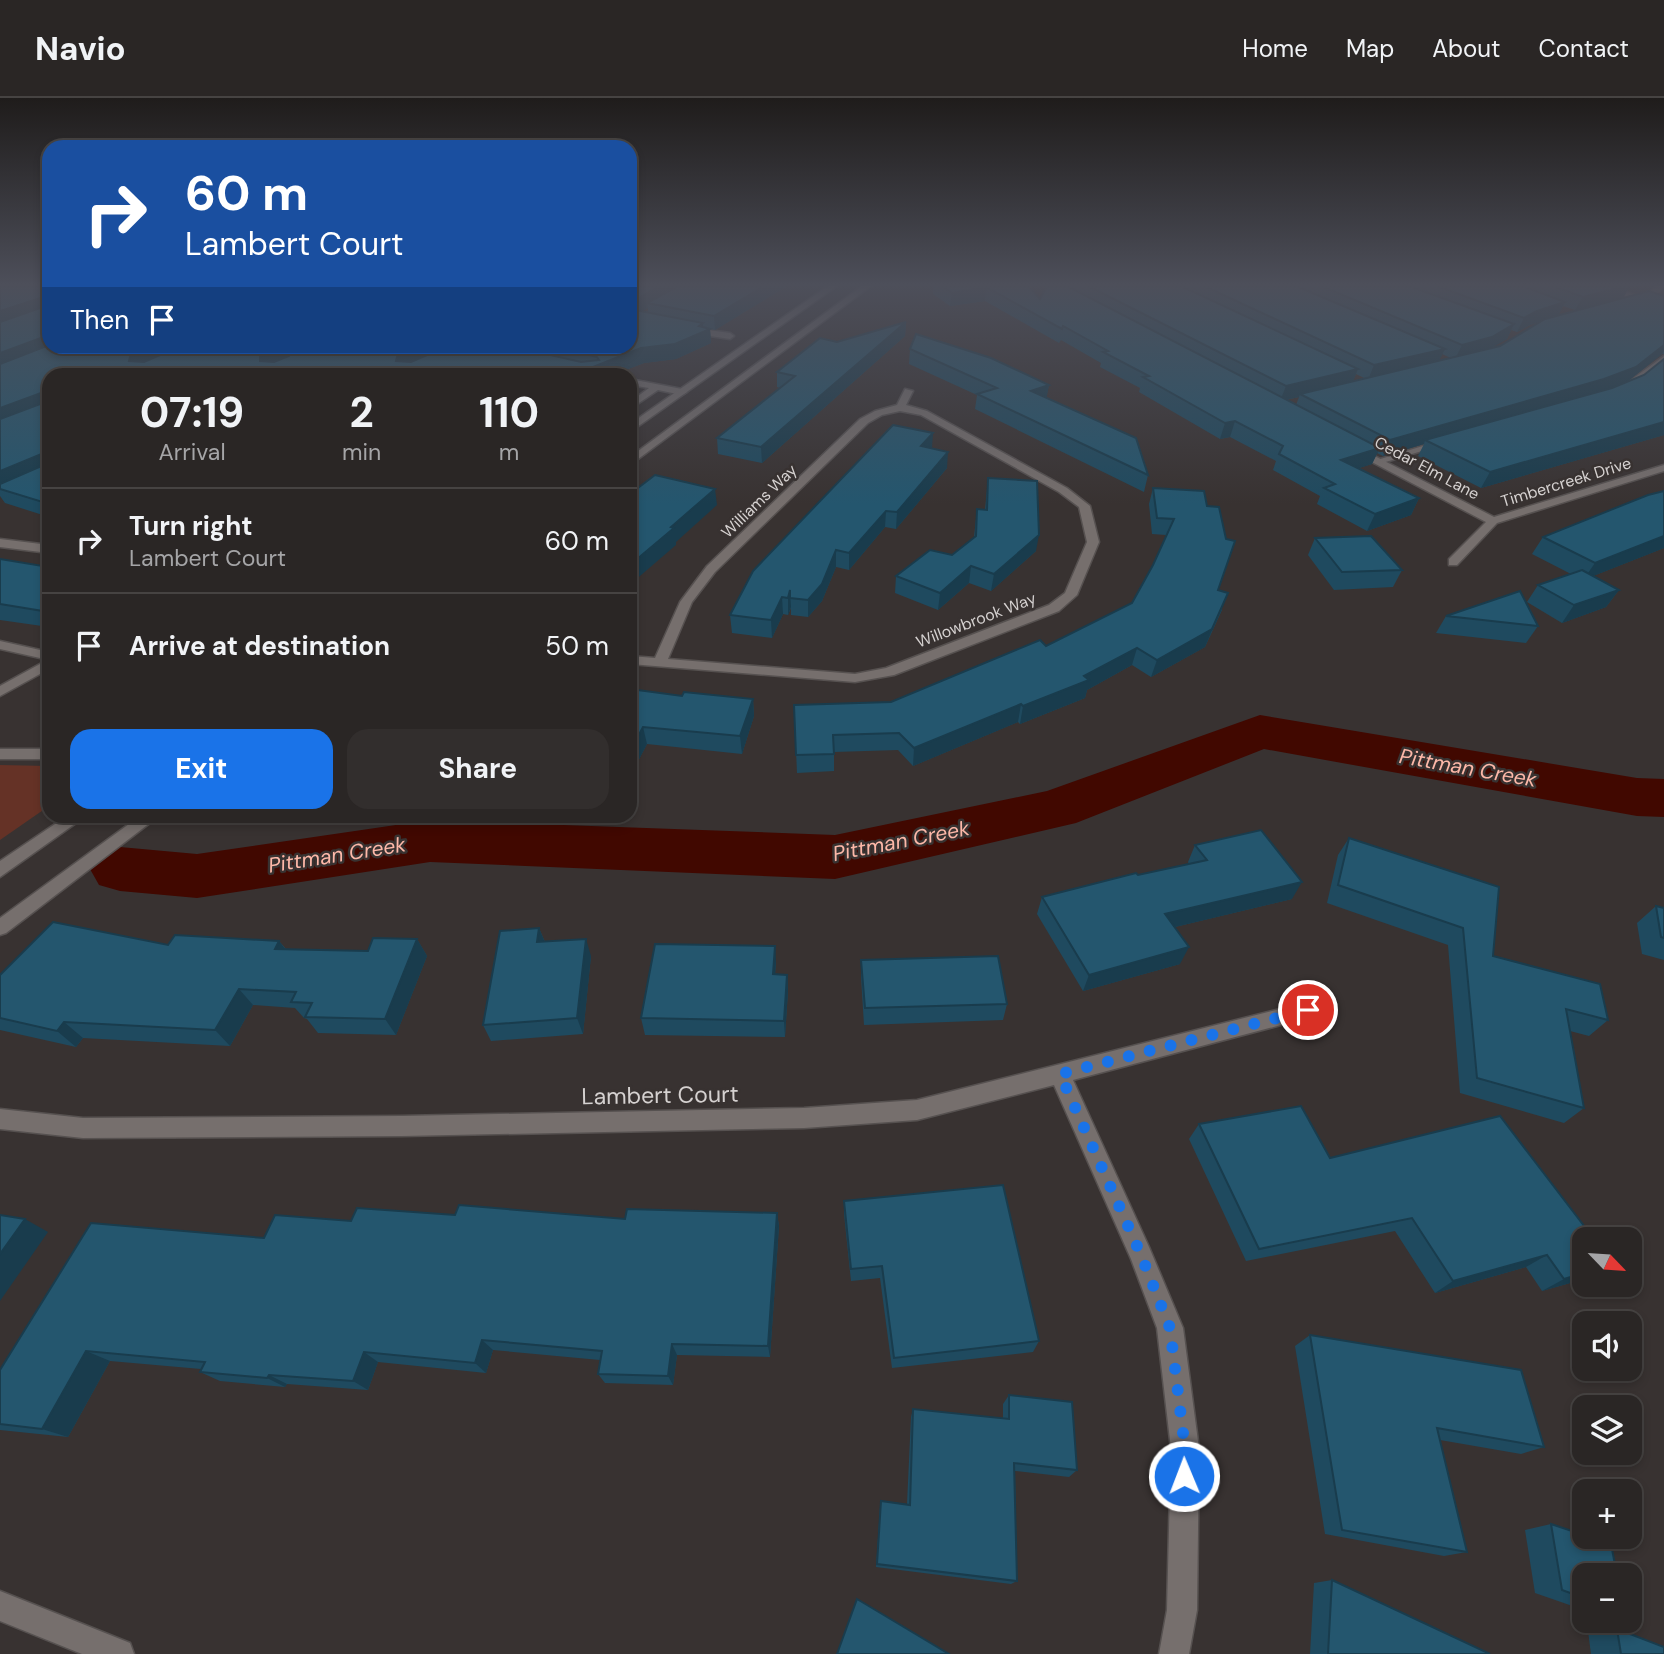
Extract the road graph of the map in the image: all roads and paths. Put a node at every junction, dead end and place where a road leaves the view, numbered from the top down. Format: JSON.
{"nodes":[{"id":1,"x":730,"y":359,"type":"edge"},
{"id":2,"x":769,"y":359,"type":"edge"},
{"id":3,"x":1664,"y":359,"type":"edge"},
{"id":4,"x":637,"y":383,"type":"edge"},
{"id":5,"x":657,"y":387,"type":"junction"},
{"id":6,"x":908,"y":391,"type":"dead end"},
{"id":7,"x":682,"y":392,"type":"junction"},
{"id":8,"x":1610,"y":395,"type":"edge"},
{"id":9,"x":637,"y":401,"type":"edge"},
{"id":10,"x":901,"y":407,"type":"junction"},
{"id":11,"x":637,"y":424,"type":"edge"},
{"id":12,"x":1454,"y":440,"type":"edge"},
{"id":13,"x":1345,"y":443,"type":"edge"},
{"id":14,"x":637,"y":456,"type":"edge"},
{"id":15,"x":1379,"y":461,"type":"junction"},
{"id":16,"x":1664,"y":468,"type":"edge"},
{"id":17,"x":1493,"y":521,"type":"junction"},
{"id":18,"x":0,"y":543,"type":"edge"},
{"id":19,"x":42,"y":549,"type":"edge"},
{"id":20,"x":1453,"y":562,"type":"dead end"},
{"id":21,"x":0,"y":645,"type":"edge"},
{"id":22,"x":42,"y":654,"type":"edge"},
{"id":23,"x":637,"y":660,"type":"edge"},
{"id":24,"x":660,"y":662,"type":"junction"},
{"id":25,"x":42,"y":667,"type":"edge"},
{"id":26,"x":0,"y":692,"type":"edge"},
{"id":27,"x":0,"y":754,"type":"edge"},
{"id":28,"x":42,"y":754,"type":"edge"},
{"id":29,"x":68,"y":823,"type":"edge"},
{"id":30,"x":142,"y":823,"type":"edge"},
{"id":31,"x":0,"y":870,"type":"edge"},
{"id":32,"x":0,"y":928,"type":"edge"},
{"id":33,"x":1308,"y":1010,"type":"dead end"},
{"id":34,"x":1060,"y":1074,"type":"junction"},
{"id":35,"x":0,"y":1119,"type":"edge"},
{"id":36,"x":0,"y":1606,"type":"edge"},
{"id":37,"x":119,"y":1654,"type":"edge"},
{"id":38,"x":1174,"y":1654,"type":"edge"}],
"edges":[{"from":1,"to":7,"type":"street"},
{"from":2,"to":14,"type":"street"},
{"from":3,"to":8,"type":"street"},
{"from":4,"to":5,"type":"street"},
{"from":5,"to":7,"type":"street"},
{"from":5,"to":9,"type":"street"},
{"from":6,"to":10,"type":"street"},
{"from":7,"to":11,"type":"street"},
{"from":10,"to":24,"type":"street","name":"Williams Way"},
{"from":10,"to":24,"type":"street","name":"Willowbrook Way"},
{"from":12,"to":15,"type":"street"},
{"from":13,"to":15,"type":"street","name":"Cedar Elm Lane"},
{"from":15,"to":17,"type":"street","name":"Cedar Elm Lane"},
{"from":16,"to":17,"type":"street","name":"Timbercreek Drive"},
{"from":17,"to":20,"type":"street","name":"Timbercreek Drive"},
{"from":18,"to":19,"type":"street"},
{"from":21,"to":22,"type":"street"},
{"from":23,"to":24,"type":"street","name":"Willowbrook Way"},
{"from":25,"to":26,"type":"street"},
{"from":27,"to":28,"type":"street"},
{"from":29,"to":31,"type":"street"},
{"from":30,"to":32,"type":"street"},
{"from":33,"to":34,"type":"street","name":"Lambert Court"},
{"from":34,"to":35,"type":"street","name":"Lambert Court"},
{"from":34,"to":38,"type":"street"},
{"from":36,"to":37,"type":"street"}]}
